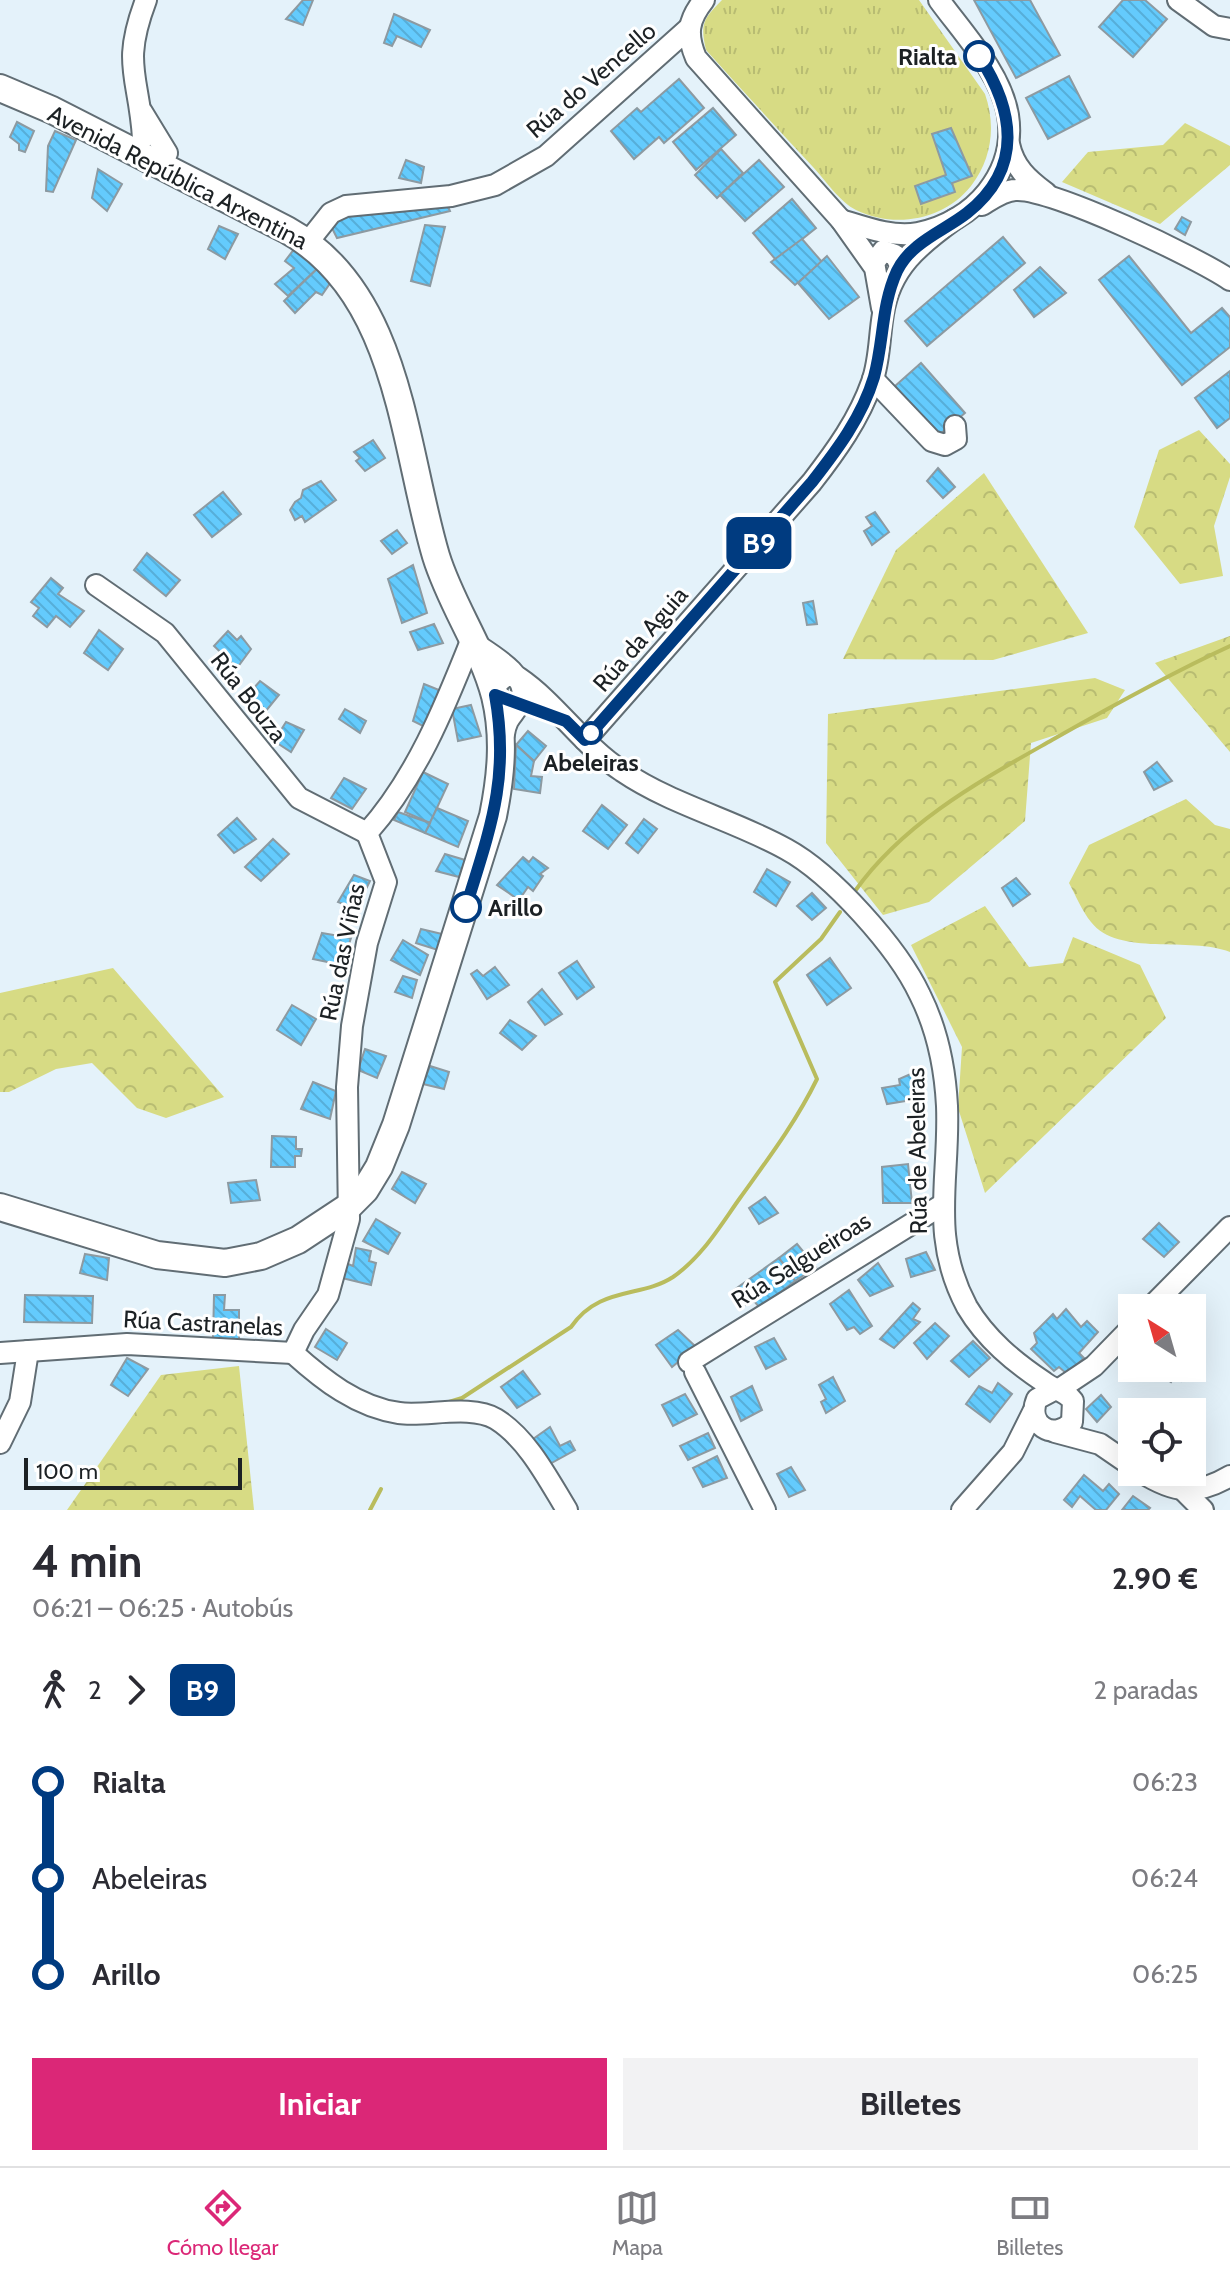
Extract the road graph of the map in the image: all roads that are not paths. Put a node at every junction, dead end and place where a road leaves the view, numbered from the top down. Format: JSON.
{"nodes":[{"id":1,"x":146,"y":0,"type":"edge"},
{"id":2,"x":704,"y":0,"type":"edge"},
{"id":3,"x":939,"y":0,"type":"edge"},
{"id":4,"x":1178,"y":0,"type":"edge"},
{"id":5,"x":688,"y":29,"type":"junction"},
{"id":6,"x":1230,"y":29,"type":"edge"},
{"id":7,"x":0,"y":88,"type":"edge"},
{"id":8,"x":1009,"y":144,"type":"junction"},
{"id":9,"x":150,"y":149,"type":"junction"},
{"id":10,"x":1052,"y":198,"type":"junction"},
{"id":11,"x":960,"y":217,"type":"junction"},
{"id":12,"x":841,"y":220,"type":"junction"},
{"id":13,"x":308,"y":242,"type":"junction"},
{"id":14,"x":873,"y":264,"type":"junction"},
{"id":15,"x":900,"y":265,"type":"junction"},
{"id":16,"x":1230,"y":280,"type":"edge"},
{"id":17,"x":883,"y":311,"type":"junction"},
{"id":18,"x":873,"y":379,"type":"junction"},
{"id":19,"x":955,"y":426,"type":"dead end"},
{"id":20,"x":96,"y":585,"type":"dead end"},
{"id":21,"x":471,"y":641,"type":"junction"},
{"id":22,"x":519,"y":678,"type":"junction"},
{"id":23,"x":493,"y":691,"type":"junction"},
{"id":24,"x":521,"y":702,"type":"junction"},
{"id":25,"x":566,"y":721,"type":"junction"},
{"id":26,"x":585,"y":740,"type":"junction"},
{"id":27,"x":502,"y":743,"type":"junction"},
{"id":28,"x":367,"y":833,"type":"junction"},
{"id":29,"x":942,"y":1205,"type":"junction"},
{"id":30,"x":0,"y":1207,"type":"edge"},
{"id":31,"x":348,"y":1207,"type":"junction"},
{"id":32,"x":1230,"y":1227,"type":"edge"},
{"id":33,"x":1164,"y":1294,"type":"edge"},
{"id":34,"x":1118,"y":1341,"type":"edge"},
{"id":35,"x":28,"y":1351,"type":"junction"},
{"id":36,"x":0,"y":1353,"type":"edge"},
{"id":37,"x":293,"y":1353,"type":"junction"},
{"id":38,"x":1014,"y":1363,"type":"junction"},
{"id":39,"x":1094,"y":1366,"type":"junction"},
{"id":40,"x":1056,"y":1390,"type":"junction"},
{"id":41,"x":1075,"y":1408,"type":"junction"},
{"id":42,"x":1034,"y":1409,"type":"junction"},
{"id":43,"x":1053,"y":1432,"type":"junction"},
{"id":44,"x":0,"y":1443,"type":"edge"},
{"id":45,"x":1100,"y":1444,"type":"junction"},
{"id":46,"x":1013,"y":1452,"type":"junction"},
{"id":47,"x":1118,"y":1456,"type":"edge"},
{"id":48,"x":1230,"y":1476,"type":"edge"},
{"id":49,"x":1163,"y":1486,"type":"edge"},
{"id":50,"x":1185,"y":1492,"type":"junction"},
{"id":51,"x":567,"y":1510,"type":"edge"},
{"id":52,"x":765,"y":1510,"type":"edge"},
{"id":53,"x":962,"y":1510,"type":"edge"},
{"id":54,"x":1203,"y":1510,"type":"edge"}],
"edges":[{"from":1,"to":9,"type":"street"},
{"from":2,"to":5,"type":"street"},
{"from":3,"to":8,"type":"street","name":"Rúa da Aguia"},
{"from":4,"to":6,"type":"street"},
{"from":5,"to":12,"type":"street","name":"Rúa da Aguia"},
{"from":5,"to":13,"type":"street","name":"Rúa do Vencello"},
{"from":7,"to":9,"type":"main road","name":"Avenida República Arxentina"},
{"from":8,"to":10,"type":"street"},
{"from":8,"to":11,"type":"street","name":"Rúa da Aguia"},
{"from":9,"to":13,"type":"main road","name":"Avenida República Arxentina"},
{"from":10,"to":11,"type":"street"},
{"from":10,"to":16,"type":"street"},
{"from":11,"to":12,"type":"street","name":"Rúa da Aguia"},
{"from":11,"to":15,"type":"street","name":"Rúa da Aguia"},
{"from":12,"to":14,"type":"street","name":"Rúa da Aguia"},
{"from":13,"to":21,"type":"main road","name":"Avenida República Arxentina"},
{"from":14,"to":15,"type":"street"},
{"from":14,"to":17,"type":"street","name":"Rúa da Aguia"},
{"from":15,"to":17,"type":"street","name":"Rúa da Aguia"},
{"from":17,"to":18,"type":"street","name":"Rúa da Aguia"},
{"from":18,"to":19,"type":"street"},
{"from":18,"to":26,"type":"street","name":"Rúa da Aguia"},
{"from":20,"to":28,"type":"street","name":"Rúa Bouza"},
{"from":21,"to":22,"type":"street","name":"Avenida República Arxentina"},
{"from":21,"to":23,"type":"main road","name":"Avenida República Arxentina"},
{"from":21,"to":28,"type":"street"},
{"from":22,"to":23,"type":"street"},
{"from":22,"to":24,"type":"street"},
{"from":22,"to":25,"type":"street","name":"Rúa de Abeleiras"},
{"from":23,"to":24,"type":"street","name":"Rúa de Abeleiras"},
{"from":23,"to":27,"type":"main road","name":"Avenida República Arxentina"},
{"from":24,"to":25,"type":"street","name":"Rúa de Abeleiras"},
{"from":24,"to":27,"type":"street","name":"Avenida República Arxentina"},
{"from":25,"to":26,"type":"street","name":"Rúa de Abeleiras"},
{"from":26,"to":29,"type":"street","name":"Rúa de Abeleiras"},
{"from":27,"to":31,"type":"main road","name":"Avenida República Arxentina"},
{"from":28,"to":31,"type":"street","name":"Rúa das Viñas"},
{"from":29,"to":38,"type":"street","name":"Rúa de Abeleiras"},
{"from":29,"to":52,"type":"street","name":"Rúa Salgueiroas"},
{"from":30,"to":31,"type":"main road","name":"Avenida República Arxentina"},
{"from":31,"to":37,"type":"street","name":"Rúa Castranelas"},
{"from":32,"to":33,"type":"street"},
{"from":34,"to":39,"type":"street"},
{"from":35,"to":36,"type":"street","name":"Rúa Castranelas"},
{"from":35,"to":37,"type":"street","name":"Rúa Castranelas"},
{"from":35,"to":44,"type":"street"},
{"from":37,"to":51,"type":"street"},
{"from":38,"to":40,"type":"street","name":"Rúa de Abeleiras"},
{"from":38,"to":42,"type":"street","name":"Rúa de Abeleiras"},
{"from":39,"to":40,"type":"street"},
{"from":39,"to":41,"type":"street"},
{"from":40,"to":41,"type":"street"},
{"from":40,"to":42,"type":"street"},
{"from":41,"to":43,"type":"street"},
{"from":41,"to":45,"type":"street"},
{"from":42,"to":43,"type":"street"},
{"from":42,"to":46,"type":"street"},
{"from":43,"to":45,"type":"street"},
{"from":43,"to":46,"type":"street"},
{"from":45,"to":47,"type":"street"},
{"from":46,"to":53,"type":"street"},
{"from":48,"to":50,"type":"street"},
{"from":49,"to":50,"type":"street"},
{"from":50,"to":54,"type":"street"}]}
